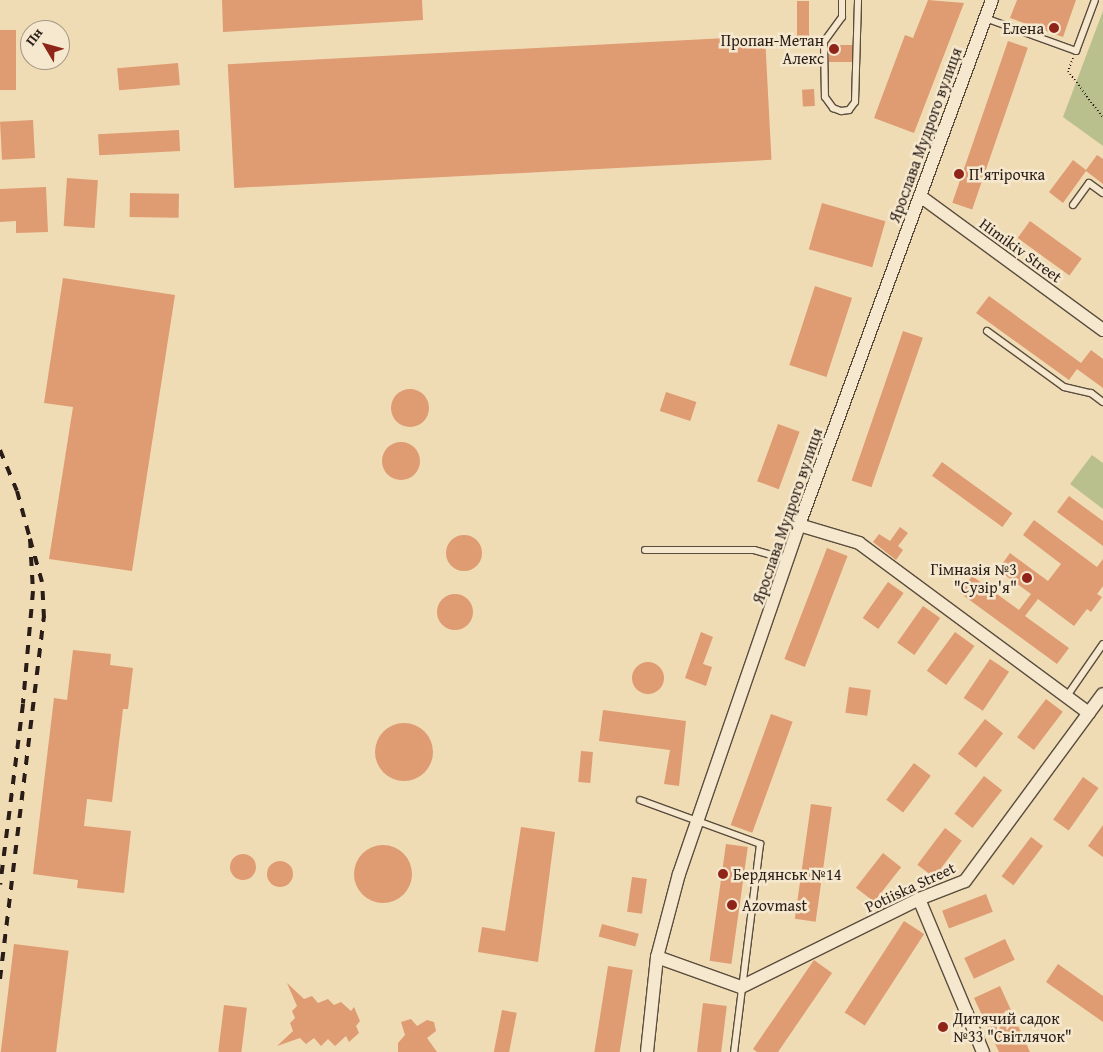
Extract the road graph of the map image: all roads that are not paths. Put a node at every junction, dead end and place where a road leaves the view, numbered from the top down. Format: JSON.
{"nodes":[{"id":1,"x":842,"y":0,"type":"edge"},
{"id":2,"x":858,"y":0,"type":"edge"},
{"id":3,"x":992,"y":0,"type":"edge"},
{"id":4,"x":1095,"y":0,"type":"edge"},
{"id":5,"x":985,"y":18,"type":"junction"},
{"id":6,"x":1103,"y":193,"type":"edge"},
{"id":7,"x":920,"y":196,"type":"junction"},
{"id":8,"x":1073,"y":205,"type":"dead end"},
{"id":9,"x":1103,"y":330,"type":"edge"},
{"id":10,"x":987,"y":331,"type":"dead end"},
{"id":11,"x":1103,"y":402,"type":"edge"},
{"id":12,"x":800,"y":525,"type":"junction"},
{"id":13,"x":645,"y":550,"type":"dead end"},
{"id":14,"x":788,"y":560,"type":"junction"},
{"id":15,"x":1103,"y":644,"type":"edge"},
{"id":16,"x":1103,"y":694,"type":"edge"},
{"id":17,"x":1067,"y":696,"type":"junction"},
{"id":18,"x":1089,"y":713,"type":"junction"},
{"id":19,"x":640,"y":800,"type":"dead end"},
{"id":20,"x":698,"y":820,"type":"junction"},
{"id":21,"x":919,"y":899,"type":"junction"},
{"id":22,"x":657,"y":957,"type":"junction"},
{"id":23,"x":741,"y":987,"type":"junction"},
{"id":24,"x":647,"y":1052,"type":"edge"},
{"id":25,"x":734,"y":1052,"type":"edge"},
{"id":26,"x":983,"y":1052,"type":"edge"}],
"edges":[{"from":1,"to":2,"type":"lane"},
{"from":3,"to":5,"type":"street","name":"Ярослава Мудрого вулиця"},
{"from":4,"to":5,"type":"lane"},
{"from":5,"to":7,"type":"street","name":"Ярослава Мудрого вулиця"},
{"from":6,"to":8,"type":"lane"},
{"from":7,"to":9,"type":"street","name":"Himikiv Street"},
{"from":7,"to":12,"type":"street","name":"Ярослава Мудрого вулиця"},
{"from":10,"to":11,"type":"lane"},
{"from":12,"to":14,"type":"street","name":"Ярослава Мудрого вулиця"},
{"from":12,"to":17,"type":"street"},
{"from":13,"to":14,"type":"lane"},
{"from":14,"to":20,"type":"street","name":"Ярослава Мудрого вулиця"},
{"from":15,"to":17,"type":"lane"},
{"from":16,"to":18,"type":"street","name":"Potiiska Street"},
{"from":17,"to":18,"type":"street"},
{"from":18,"to":21,"type":"street","name":"Potiiska Street"},
{"from":19,"to":20,"type":"lane"},
{"from":20,"to":22,"type":"street","name":"Ярослава Мудрого вулиця"},
{"from":20,"to":23,"type":"lane"},
{"from":21,"to":23,"type":"street","name":"Potiiska Street"},
{"from":21,"to":26,"type":"street"},
{"from":22,"to":23,"type":"street"},
{"from":22,"to":24,"type":"street","name":"Ярослава Мудрого вулиця"},
{"from":23,"to":25,"type":"lane"}]}
